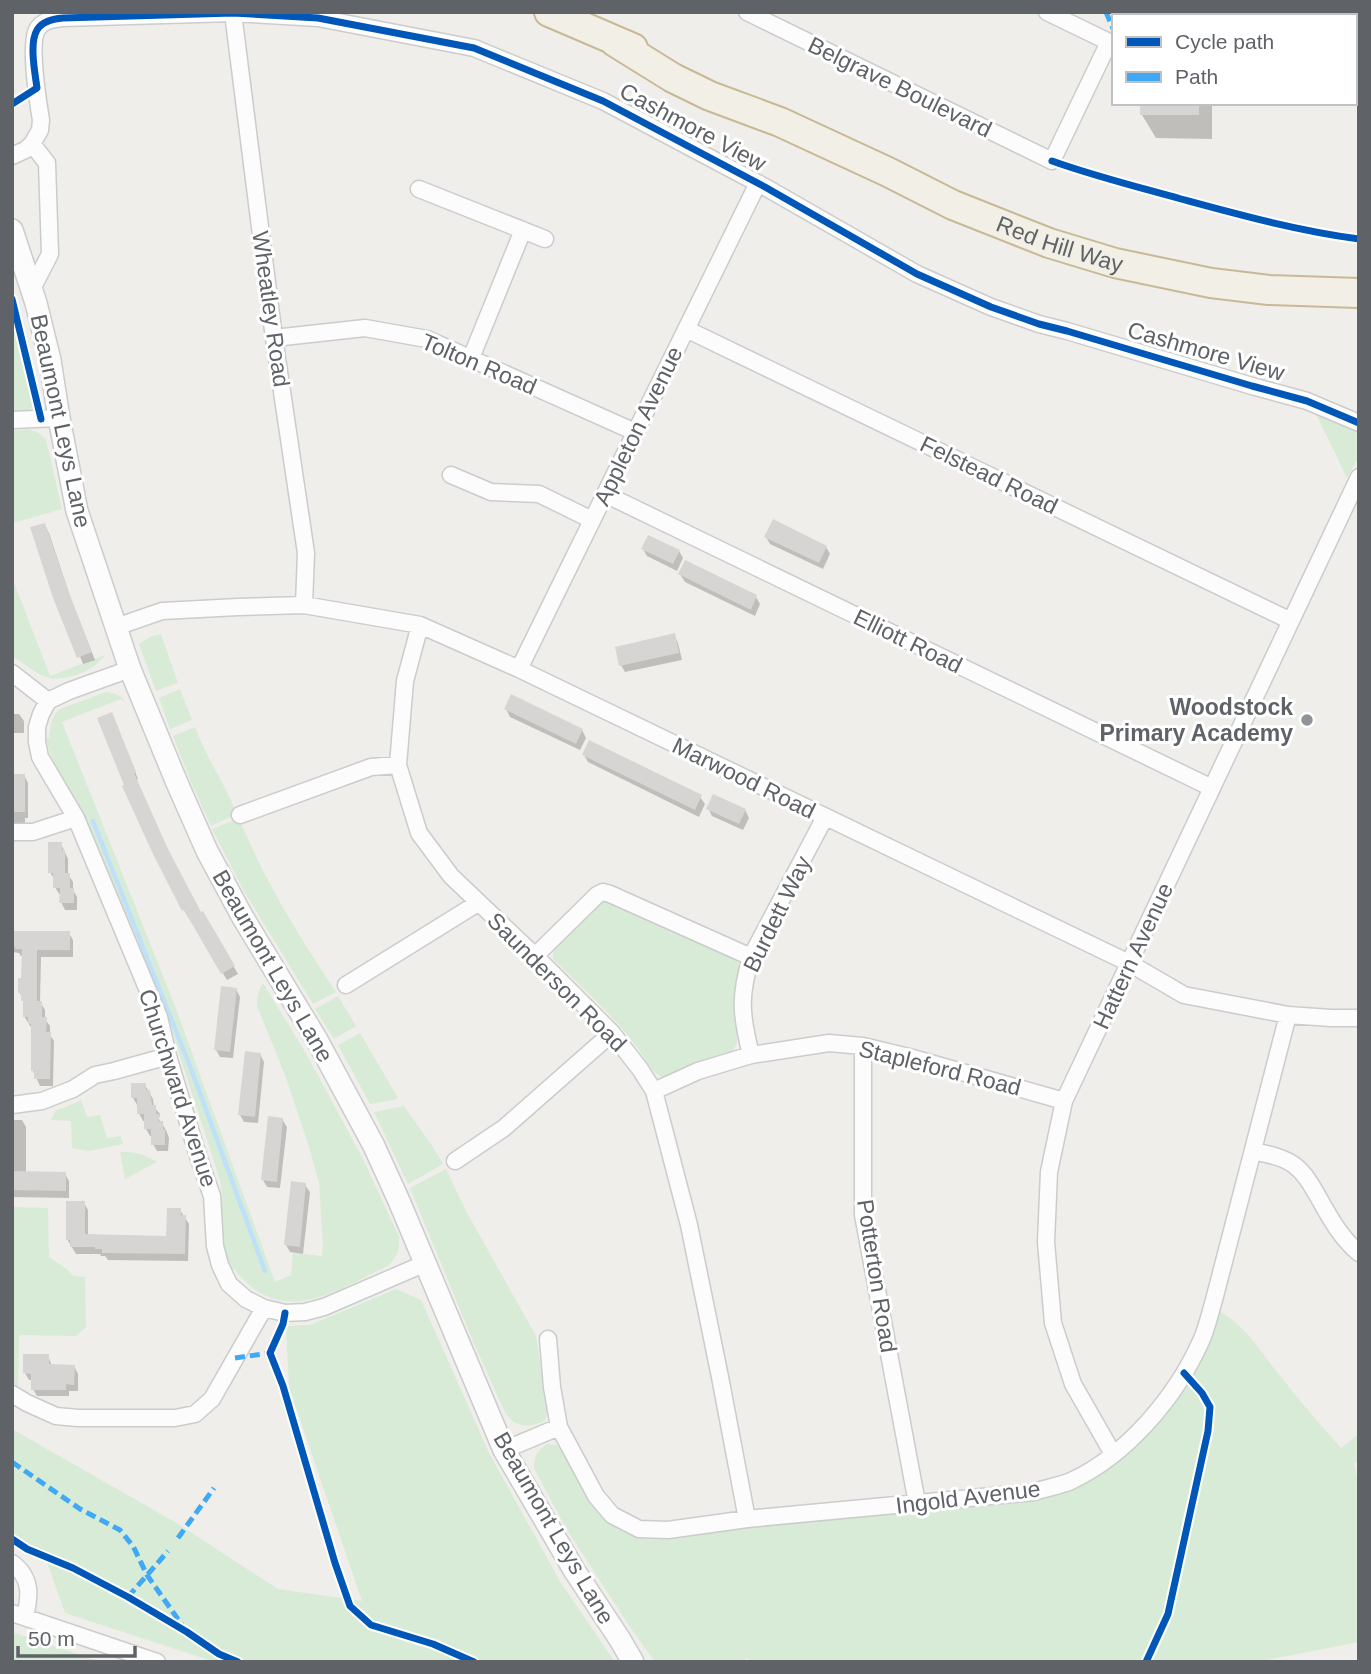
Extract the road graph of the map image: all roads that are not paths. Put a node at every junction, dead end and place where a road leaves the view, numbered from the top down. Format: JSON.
{"nodes":[{"id":1,"x":549,"y":12,"type":"edge"},
{"id":2,"x":747,"y":12,"type":"edge"},
{"id":3,"x":1047,"y":12,"type":"edge"},
{"id":4,"x":233,"y":13,"type":"edge"},
{"id":5,"x":1111,"y":43,"type":"edge"},
{"id":6,"x":32,"y":144,"type":"junction"},
{"id":7,"x":12,"y":156,"type":"edge"},
{"id":8,"x":758,"y":183,"type":"junction"},
{"id":9,"x":419,"y":188,"type":"dead end"},
{"id":10,"x":12,"y":230,"type":"edge"},
{"id":11,"x":523,"y":230,"type":"junction"},
{"id":12,"x":545,"y":239,"type":"dead end"},
{"id":13,"x":32,"y":289,"type":"junction"},
{"id":14,"x":1359,"y":293,"type":"edge"},
{"id":15,"x":686,"y":329,"type":"junction"},
{"id":16,"x":274,"y":338,"type":"junction"},
{"id":17,"x":471,"y":358,"type":"junction"},
{"id":18,"x":58,"y":418,"type":"junction"},
{"id":19,"x":12,"y":420,"type":"edge"},
{"id":20,"x":1359,"y":423,"type":"edge"},
{"id":21,"x":635,"y":432,"type":"junction"},
{"id":22,"x":451,"y":475,"type":"dead end"},
{"id":23,"x":1359,"y":477,"type":"edge"},
{"id":24,"x":605,"y":494,"type":"junction"},
{"id":25,"x":592,"y":520,"type":"junction"},
{"id":26,"x":304,"y":605,"type":"junction"},
{"id":27,"x":1291,"y":621,"type":"junction"},
{"id":28,"x":420,"y":625,"type":"junction"},
{"id":29,"x":116,"y":627,"type":"junction"},
{"id":30,"x":130,"y":669,"type":"junction"},
{"id":31,"x":519,"y":669,"type":"junction"},
{"id":32,"x":12,"y":673,"type":"edge"},
{"id":33,"x":48,"y":701,"type":"junction"},
{"id":34,"x":398,"y":765,"type":"junction"},
{"id":35,"x":1212,"y":788,"type":"junction"},
{"id":36,"x":240,"y":815,"type":"dead end"},
{"id":37,"x":825,"y":817,"type":"junction"},
{"id":38,"x":76,"y":818,"type":"junction"},
{"id":39,"x":12,"y":832,"type":"edge"},
{"id":40,"x":478,"y":903,"type":"junction"},
{"id":41,"x":535,"y":956,"type":"junction"},
{"id":42,"x":751,"y":957,"type":"junction"},
{"id":43,"x":1129,"y":964,"type":"junction"},
{"id":44,"x":346,"y":985,"type":"dead end"},
{"id":45,"x":1288,"y":1015,"type":"junction"},
{"id":46,"x":1359,"y":1018,"type":"edge"},
{"id":47,"x":612,"y":1033,"type":"junction"},
{"id":48,"x":863,"y":1046,"type":"junction"},
{"id":49,"x":751,"y":1055,"type":"junction"},
{"id":50,"x":168,"y":1056,"type":"junction"},
{"id":51,"x":654,"y":1091,"type":"junction"},
{"id":52,"x":1064,"y":1101,"type":"junction"},
{"id":53,"x":12,"y":1105,"type":"edge"},
{"id":54,"x":1253,"y":1151,"type":"junction"},
{"id":55,"x":455,"y":1161,"type":"dead end"},
{"id":56,"x":1359,"y":1253,"type":"edge"},
{"id":57,"x":426,"y":1263,"type":"junction"},
{"id":58,"x":264,"y":1308,"type":"junction"},
{"id":59,"x":548,"y":1339,"type":"dead end"},
{"id":60,"x":12,"y":1394,"type":"edge"},
{"id":61,"x":559,"y":1427,"type":"junction"},
{"id":62,"x":503,"y":1450,"type":"junction"},
{"id":63,"x":1113,"y":1454,"type":"junction"},
{"id":64,"x":917,"y":1503,"type":"junction"},
{"id":65,"x":747,"y":1520,"type":"junction"},
{"id":66,"x":12,"y":1563,"type":"edge"},
{"id":67,"x":19,"y":1615,"type":"edge"},
{"id":68,"x":157,"y":1662,"type":"edge"},
{"id":69,"x":633,"y":1662,"type":"edge"}],
"edges":[{"from":1,"to":14,"type":"highway","name":"Red Hill Way"},
{"from":2,"to":5,"type":"street","name":"Belgrave Boulevard"},
{"from":3,"to":5,"type":"street"},
{"from":4,"to":6,"type":"street","name":"Cashmore View"},
{"from":4,"to":8,"type":"street","name":"Cashmore View"},
{"from":4,"to":16,"type":"street","name":"Wheatley Road"},
{"from":6,"to":7,"type":"street"},
{"from":6,"to":13,"type":"street"},
{"from":8,"to":15,"type":"street","name":"Appleton Avenue"},
{"from":8,"to":20,"type":"street","name":"Cashmore View"},
{"from":9,"to":11,"type":"street"},
{"from":10,"to":13,"type":"street","name":"Beaumont Leys Lane"},
{"from":11,"to":12,"type":"street"},
{"from":11,"to":17,"type":"street"},
{"from":13,"to":18,"type":"street","name":"Beaumont Leys Lane"},
{"from":15,"to":21,"type":"street","name":"Appleton Avenue"},
{"from":15,"to":27,"type":"street","name":"Felstead Road"},
{"from":16,"to":17,"type":"street","name":"Tolton Road"},
{"from":16,"to":26,"type":"street","name":"Wheatley Road"},
{"from":17,"to":21,"type":"street","name":"Tolton Road"},
{"from":18,"to":19,"type":"street"},
{"from":18,"to":29,"type":"street","name":"Beaumont Leys Lane"},
{"from":21,"to":24,"type":"street","name":"Appleton Avenue"},
{"from":22,"to":25,"type":"street"},
{"from":23,"to":27,"type":"street","name":"Hattern Avenue"},
{"from":24,"to":25,"type":"street","name":"Appleton Avenue"},
{"from":24,"to":35,"type":"street","name":"Elliott Road"},
{"from":25,"to":31,"type":"street","name":"Appleton Avenue"},
{"from":26,"to":28,"type":"street","name":"Marwood Road"},
{"from":26,"to":29,"type":"street","name":"Marwood Road"},
{"from":27,"to":35,"type":"street","name":"Hattern Avenue"},
{"from":28,"to":31,"type":"street","name":"Marwood Road"},
{"from":28,"to":34,"type":"street","name":"Saunderson Road"},
{"from":29,"to":30,"type":"street","name":"Beaumont Leys Lane"},
{"from":30,"to":33,"type":"street"},
{"from":30,"to":57,"type":"street","name":"Beaumont Leys Lane"},
{"from":31,"to":37,"type":"street","name":"Marwood Road"},
{"from":32,"to":33,"type":"street"},
{"from":33,"to":38,"type":"street","name":"Churchward Avenue"},
{"from":34,"to":36,"type":"street"},
{"from":34,"to":40,"type":"street","name":"Saunderson Road"},
{"from":35,"to":43,"type":"street","name":"Hattern Avenue"},
{"from":37,"to":42,"type":"street","name":"Burdett Way"},
{"from":37,"to":43,"type":"street","name":"Marwood Road"},
{"from":38,"to":39,"type":"street"},
{"from":38,"to":50,"type":"street","name":"Churchward Avenue"},
{"from":40,"to":41,"type":"street","name":"Saunderson Road"},
{"from":40,"to":44,"type":"street"},
{"from":41,"to":42,"type":"street"},
{"from":41,"to":47,"type":"street","name":"Saunderson Road"},
{"from":42,"to":49,"type":"street","name":"Burdett Way"},
{"from":43,"to":45,"type":"street","name":"Marwood Road"},
{"from":43,"to":52,"type":"street","name":"Hattern Avenue"},
{"from":45,"to":46,"type":"street","name":"Marwood Road"},
{"from":45,"to":54,"type":"street","name":"Ingold Avenue"},
{"from":47,"to":51,"type":"street","name":"Saunderson Road"},
{"from":47,"to":55,"type":"street"},
{"from":48,"to":49,"type":"street","name":"Stapleford Road"},
{"from":48,"to":52,"type":"street","name":"Stapleford Road"},
{"from":48,"to":64,"type":"street","name":"Potterton Road"},
{"from":49,"to":51,"type":"street","name":"Stapleford Road"},
{"from":50,"to":53,"type":"street"},
{"from":50,"to":58,"type":"street","name":"Churchward Avenue"},
{"from":51,"to":65,"type":"street","name":"Saunderson Road"},
{"from":52,"to":63,"type":"street","name":"Hattern Avenue"},
{"from":54,"to":56,"type":"street"},
{"from":54,"to":63,"type":"street","name":"Ingold Avenue"},
{"from":57,"to":58,"type":"street","name":"Churchward Avenue"},
{"from":57,"to":62,"type":"street","name":"Beaumont Leys Lane"},
{"from":58,"to":60,"type":"street"},
{"from":59,"to":61,"type":"street","name":"Ingold Avenue"},
{"from":61,"to":62,"type":"street"},
{"from":61,"to":65,"type":"street","name":"Ingold Avenue"},
{"from":62,"to":69,"type":"street","name":"Beaumont Leys Lane"},
{"from":63,"to":64,"type":"street","name":"Ingold Avenue"},
{"from":64,"to":65,"type":"street","name":"Ingold Avenue"},
{"from":66,"to":67,"type":"street"},
{"from":67,"to":68,"type":"street"}]}
